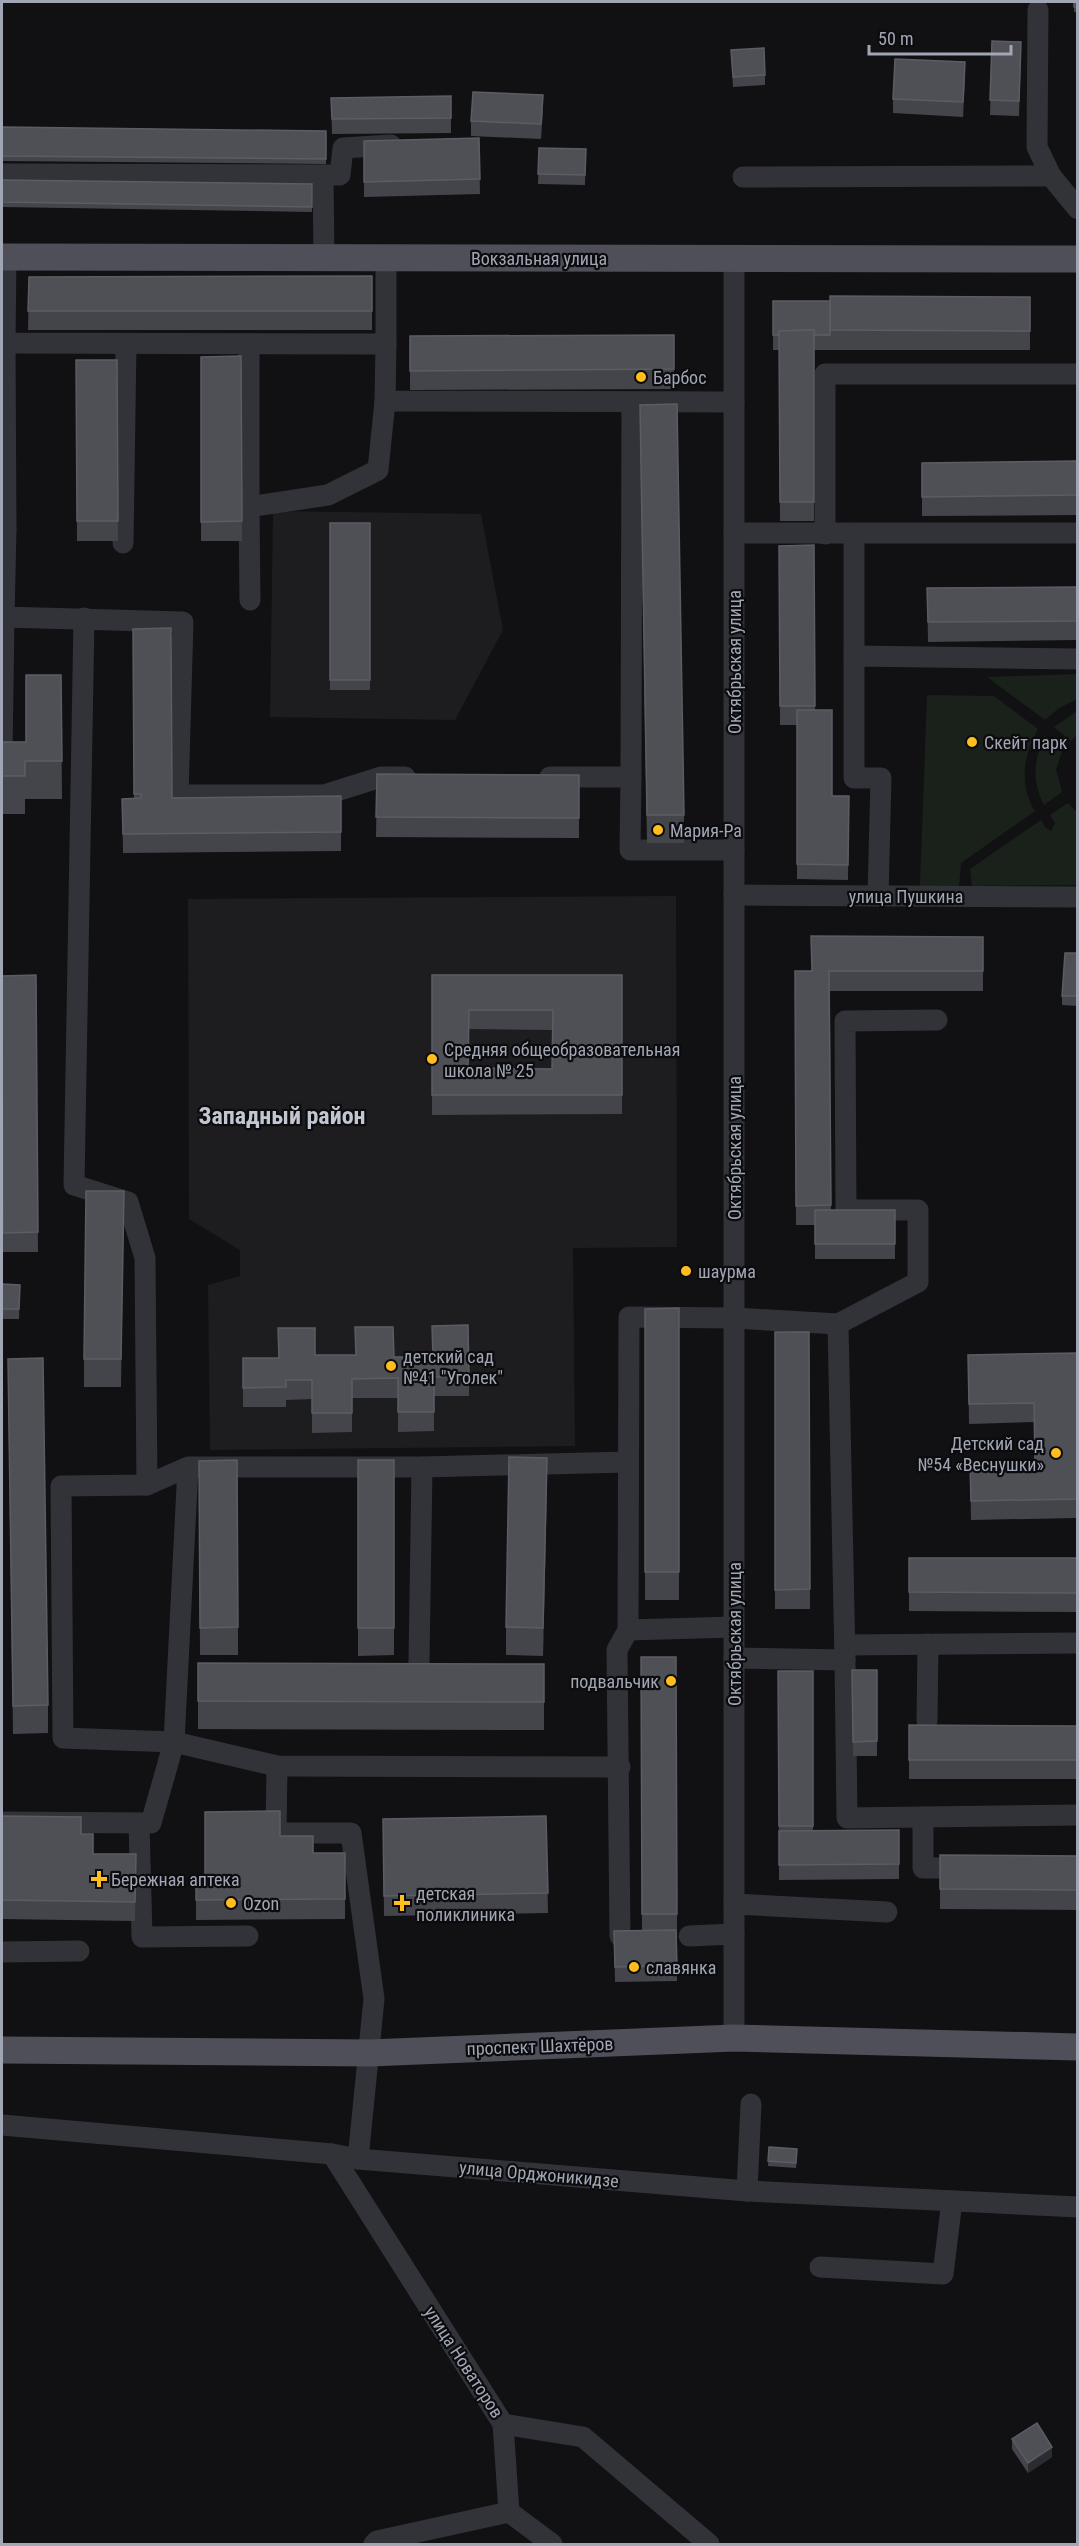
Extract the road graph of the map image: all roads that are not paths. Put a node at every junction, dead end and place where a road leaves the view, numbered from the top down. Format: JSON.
{"nodes":[{"id":1,"x":1038,"y":10,"type":"dead end"},
{"id":2,"x":412,"y":143,"type":"edge"},
{"id":3,"x":2,"y":174,"type":"edge"},
{"id":4,"x":323,"y":175,"type":"junction"},
{"id":5,"x":1051,"y":176,"type":"junction"},
{"id":6,"x":743,"y":177,"type":"dead end"},
{"id":7,"x":1077,"y":209,"type":"edge"},
{"id":8,"x":4,"y":257,"type":"edge"},
{"id":9,"x":324,"y":258,"type":"junction"},
{"id":10,"x":386,"y":258,"type":"junction"},
{"id":11,"x":734,"y":258,"type":"junction"},
{"id":12,"x":1077,"y":259,"type":"edge"},
{"id":13,"x":5,"y":343,"type":"junction"},
{"id":14,"x":126,"y":344,"type":"junction"},
{"id":15,"x":249,"y":344,"type":"junction"},
{"id":16,"x":386,"y":344,"type":"junction"},
{"id":17,"x":1077,"y":374,"type":"edge"},
{"id":18,"x":385,"y":401,"type":"junction"},
{"id":19,"x":632,"y":402,"type":"junction"},
{"id":20,"x":734,"y":402,"type":"junction"},
{"id":21,"x":249,"y":507,"type":"junction"},
{"id":22,"x":4,"y":529,"type":"edge"},
{"id":23,"x":734,"y":532,"type":"junction"},
{"id":24,"x":1077,"y":533,"type":"edge"},
{"id":25,"x":825,"y":534,"type":"junction"},
{"id":26,"x":854,"y":534,"type":"junction"},
{"id":27,"x":123,"y":543,"type":"dead end"},
{"id":28,"x":250,"y":600,"type":"dead end"},
{"id":29,"x":4,"y":617,"type":"junction"},
{"id":30,"x":84,"y":618,"type":"junction"},
{"id":31,"x":854,"y":656,"type":"junction"},
{"id":32,"x":1077,"y":659,"type":"edge"},
{"id":33,"x":2,"y":674,"type":"edge"},
{"id":34,"x":2,"y":757,"type":"edge"},
{"id":35,"x":426,"y":777,"type":"edge"},
{"id":36,"x":528,"y":777,"type":"edge"},
{"id":37,"x":631,"y":777,"type":"junction"},
{"id":38,"x":734,"y":850,"type":"junction"},
{"id":39,"x":734,"y":895,"type":"junction"},
{"id":40,"x":878,"y":896,"type":"junction"},
{"id":41,"x":1077,"y":897,"type":"edge"},
{"id":42,"x":937,"y":1020,"type":"dead end"},
{"id":43,"x":734,"y":1318,"type":"junction"},
{"id":44,"x":838,"y":1324,"type":"junction"},
{"id":45,"x":627,"y":1462,"type":"junction"},
{"id":46,"x":188,"y":1467,"type":"junction"},
{"id":47,"x":422,"y":1467,"type":"junction"},
{"id":48,"x":147,"y":1485,"type":"junction"},
{"id":49,"x":734,"y":1627,"type":"junction"},
{"id":50,"x":628,"y":1630,"type":"junction"},
{"id":51,"x":1077,"y":1643,"type":"edge"},
{"id":52,"x":928,"y":1644,"type":"junction"},
{"id":53,"x":845,"y":1653,"type":"junction"},
{"id":54,"x":734,"y":1658,"type":"junction"},
{"id":55,"x":419,"y":1663,"type":"edge"},
{"id":56,"x":927,"y":1721,"type":"dead end"},
{"id":57,"x":174,"y":1742,"type":"junction"},
{"id":58,"x":277,"y":1766,"type":"junction"},
{"id":59,"x":620,"y":1767,"type":"junction"},
{"id":60,"x":1077,"y":1815,"type":"edge"},
{"id":61,"x":923,"y":1817,"type":"junction"},
{"id":62,"x":2,"y":1822,"type":"edge"},
{"id":63,"x":139,"y":1823,"type":"junction"},
{"id":64,"x":994,"y":1869,"type":"edge"},
{"id":65,"x":734,"y":1904,"type":"junction"},
{"id":66,"x":887,"y":1912,"type":"dead end"},
{"id":67,"x":734,"y":1934,"type":"junction"},
{"id":68,"x":248,"y":1936,"type":"dead end"},
{"id":69,"x":620,"y":1936,"type":"edge"},
{"id":70,"x":689,"y":1936,"type":"dead end"},
{"id":71,"x":2,"y":1952,"type":"edge"},
{"id":72,"x":79,"y":1952,"type":"dead end"},
{"id":73,"x":734,"y":2038,"type":"junction"},
{"id":74,"x":1077,"y":2047,"type":"edge"},
{"id":75,"x":2,"y":2050,"type":"edge"},
{"id":76,"x":370,"y":2053,"type":"junction"},
{"id":77,"x":751,"y":2104,"type":"dead end"},
{"id":78,"x":2,"y":2125,"type":"edge"},
{"id":79,"x":332,"y":2154,"type":"junction"},
{"id":80,"x":358,"y":2159,"type":"junction"},
{"id":81,"x":747,"y":2191,"type":"junction"},
{"id":82,"x":952,"y":2201,"type":"junction"},
{"id":83,"x":1077,"y":2207,"type":"edge"},
{"id":84,"x":820,"y":2267,"type":"dead end"},
{"id":85,"x":503,"y":2424,"type":"junction"},
{"id":86,"x":509,"y":2512,"type":"junction"},
{"id":87,"x":374,"y":2544,"type":"edge"},
{"id":88,"x":552,"y":2544,"type":"edge"},
{"id":89,"x":709,"y":2544,"type":"edge"}],
"edges":[{"from":1,"to":5,"type":"street"},
{"from":2,"to":4,"type":"street"},
{"from":3,"to":4,"type":"street"},
{"from":4,"to":9,"type":"street"},
{"from":5,"to":6,"type":"street"},
{"from":5,"to":7,"type":"street"},
{"from":8,"to":9,"type":"main road","name":"Вокзальная улица"},
{"from":8,"to":13,"type":"street"},
{"from":9,"to":10,"type":"main road","name":"Вокзальная улица"},
{"from":10,"to":11,"type":"main road","name":"Вокзальная улица"},
{"from":10,"to":16,"type":"street"},
{"from":11,"to":12,"type":"main road","name":"Вокзальная улица"},
{"from":11,"to":20,"type":"street","name":"Октябрьская улица"},
{"from":13,"to":14,"type":"street"},
{"from":13,"to":22,"type":"street"},
{"from":14,"to":15,"type":"street"},
{"from":14,"to":27,"type":"street"},
{"from":15,"to":16,"type":"street"},
{"from":15,"to":21,"type":"street"},
{"from":16,"to":18,"type":"street"},
{"from":17,"to":25,"type":"street"},
{"from":18,"to":19,"type":"street"},
{"from":18,"to":21,"type":"street"},
{"from":19,"to":20,"type":"street"},
{"from":19,"to":37,"type":"street"},
{"from":20,"to":23,"type":"street","name":"Октябрьская улица"},
{"from":21,"to":28,"type":"street"},
{"from":22,"to":29,"type":"street"},
{"from":23,"to":25,"type":"street"},
{"from":23,"to":38,"type":"street","name":"Октябрьская улица"},
{"from":24,"to":26,"type":"street"},
{"from":25,"to":26,"type":"street"},
{"from":26,"to":31,"type":"street"},
{"from":29,"to":30,"type":"street"},
{"from":29,"to":33,"type":"street"},
{"from":30,"to":35,"type":"street"},
{"from":30,"to":48,"type":"street"},
{"from":31,"to":32,"type":"street"},
{"from":31,"to":40,"type":"street"},
{"from":33,"to":34,"type":"street"},
{"from":36,"to":37,"type":"street"},
{"from":37,"to":38,"type":"street"},
{"from":38,"to":39,"type":"street","name":"Октябрьская улица"},
{"from":39,"to":40,"type":"street","name":"улица Пушкина"},
{"from":39,"to":43,"type":"street","name":"Октябрьская улица"},
{"from":40,"to":41,"type":"street","name":"улица Пушкина"},
{"from":42,"to":44,"type":"street"},
{"from":43,"to":44,"type":"street"},
{"from":43,"to":45,"type":"street"},
{"from":43,"to":49,"type":"street","name":"Октябрьская улица"},
{"from":44,"to":53,"type":"street"},
{"from":45,"to":47,"type":"street"},
{"from":45,"to":50,"type":"street"},
{"from":46,"to":47,"type":"street"},
{"from":46,"to":48,"type":"street"},
{"from":46,"to":57,"type":"street"},
{"from":47,"to":55,"type":"street"},
{"from":48,"to":57,"type":"street"},
{"from":49,"to":50,"type":"street"},
{"from":49,"to":54,"type":"street","name":"Октябрьская улица"},
{"from":50,"to":59,"type":"street"},
{"from":51,"to":52,"type":"street"},
{"from":52,"to":53,"type":"street"},
{"from":52,"to":56,"type":"street"},
{"from":53,"to":54,"type":"street"},
{"from":53,"to":61,"type":"street"},
{"from":54,"to":65,"type":"street","name":"Октябрьская улица"},
{"from":57,"to":58,"type":"street"},
{"from":57,"to":63,"type":"street"},
{"from":58,"to":59,"type":"street"},
{"from":58,"to":76,"type":"street"},
{"from":59,"to":69,"type":"street"},
{"from":60,"to":61,"type":"street"},
{"from":61,"to":64,"type":"street"},
{"from":62,"to":63,"type":"street"},
{"from":63,"to":68,"type":"street"},
{"from":65,"to":66,"type":"street"},
{"from":65,"to":67,"type":"street","name":"Октябрьская улица"},
{"from":67,"to":70,"type":"street"},
{"from":67,"to":73,"type":"street","name":"Октябрьская улица"},
{"from":71,"to":72,"type":"street"},
{"from":73,"to":74,"type":"main road","name":"проспект Шахтёров"},
{"from":73,"to":76,"type":"main road","name":"проспект Шахтёров"},
{"from":75,"to":76,"type":"main road","name":"проспект Шахтёров"},
{"from":76,"to":80,"type":"street"},
{"from":77,"to":81,"type":"street"},
{"from":78,"to":79,"type":"street","name":"улица Орджоникидзе"},
{"from":79,"to":80,"type":"street","name":"улица Орджоникидзе"},
{"from":79,"to":85,"type":"street","name":"улица Новаторов"},
{"from":80,"to":81,"type":"street","name":"улица Орджоникидзе"},
{"from":81,"to":82,"type":"street","name":"улица Орджоникидзе"},
{"from":82,"to":83,"type":"street","name":"улица Орджоникидзе"},
{"from":82,"to":84,"type":"street"},
{"from":85,"to":86,"type":"street"},
{"from":85,"to":89,"type":"street","name":"улица Новаторов"},
{"from":86,"to":87,"type":"street"},
{"from":86,"to":88,"type":"street"}]}
